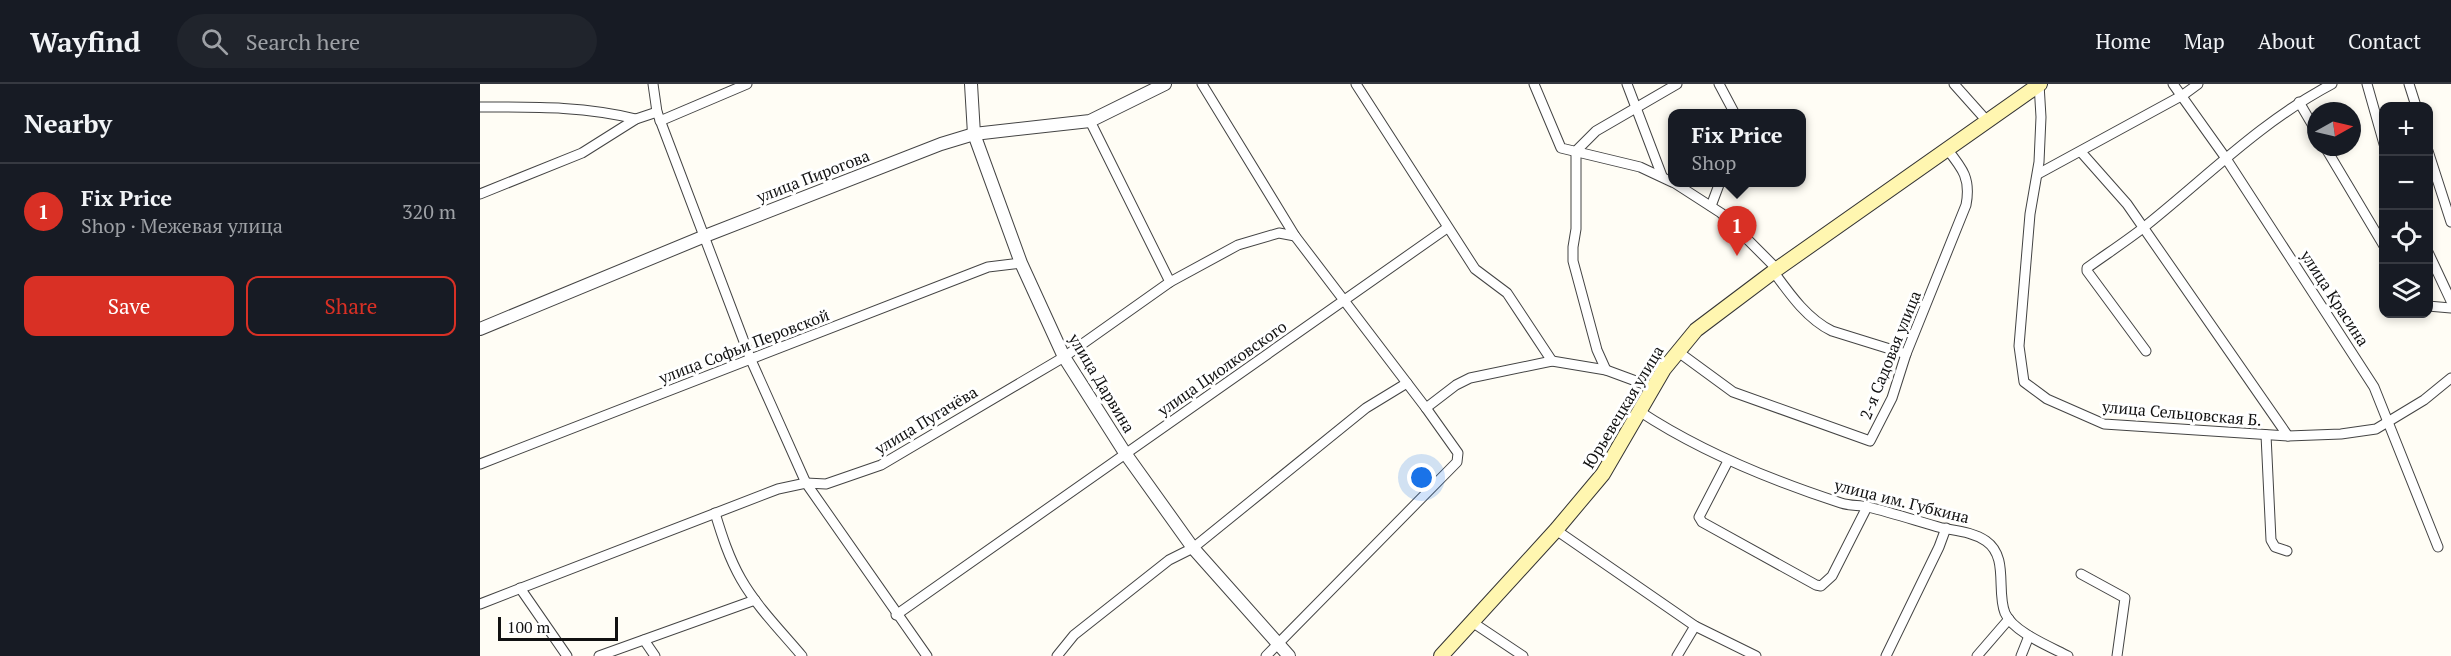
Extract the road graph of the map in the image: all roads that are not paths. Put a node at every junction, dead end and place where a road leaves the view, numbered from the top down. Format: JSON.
{"nodes":[{"id":1,"x":653,"y":84,"type":"edge"},
{"id":2,"x":747,"y":84,"type":"edge"},
{"id":3,"x":971,"y":84,"type":"edge"},
{"id":4,"x":1165,"y":84,"type":"edge"},
{"id":5,"x":1202,"y":84,"type":"edge"},
{"id":6,"x":1356,"y":84,"type":"edge"},
{"id":7,"x":1534,"y":84,"type":"edge"},
{"id":8,"x":1627,"y":84,"type":"edge"},
{"id":9,"x":1677,"y":84,"type":"edge"},
{"id":10,"x":1719,"y":84,"type":"edge"},
{"id":11,"x":1954,"y":84,"type":"edge"},
{"id":12,"x":2039,"y":84,"type":"edge"},
{"id":13,"x":2174,"y":84,"type":"edge"},
{"id":14,"x":2198,"y":84,"type":"edge"},
{"id":15,"x":2332,"y":84,"type":"edge"},
{"id":16,"x":2367,"y":84,"type":"edge"},
{"id":17,"x":2409,"y":84,"type":"edge"},
{"id":18,"x":2183,"y":95,"type":"junction"},
{"id":19,"x":2299,"y":102,"type":"junction"},
{"id":20,"x":2415,"y":102,"type":"edge"},
{"id":21,"x":1636,"y":106,"type":"junction"},
{"id":22,"x":480,"y":107,"type":"edge"},
{"id":23,"x":1732,"y":109,"type":"edge"},
{"id":24,"x":659,"y":116,"type":"junction"},
{"id":25,"x":2307,"y":116,"type":"edge"},
{"id":26,"x":636,"y":119,"type":"junction"},
{"id":27,"x":1090,"y":121,"type":"junction"},
{"id":28,"x":1987,"y":121,"type":"junction"},
{"id":29,"x":2379,"y":126,"type":"edge"},
{"id":30,"x":974,"y":134,"type":"junction"},
{"id":31,"x":1947,"y":149,"type":"junction"},
{"id":32,"x":1576,"y":151,"type":"junction"},
{"id":33,"x":2081,"y":152,"type":"junction"},
{"id":34,"x":2330,"y":156,"type":"edge"},
{"id":35,"x":2430,"y":156,"type":"edge"},
{"id":36,"x":2225,"y":157,"type":"junction"},
{"id":37,"x":2038,"y":174,"type":"junction"},
{"id":38,"x":1662,"y":176,"type":"junction"},
{"id":39,"x":1668,"y":179,"type":"edge"},
{"id":40,"x":1681,"y":187,"type":"edge"},
{"id":41,"x":1718,"y":187,"type":"edge"},
{"id":42,"x":480,"y":194,"type":"edge"},
{"id":43,"x":1711,"y":206,"type":"junction"},
{"id":44,"x":2451,"y":222,"type":"edge"},
{"id":45,"x":1447,"y":228,"type":"junction"},
{"id":46,"x":2143,"y":228,"type":"junction"},
{"id":47,"x":705,"y":236,"type":"junction"},
{"id":48,"x":1295,"y":236,"type":"junction"},
{"id":49,"x":2379,"y":238,"type":"edge"},
{"id":50,"x":1021,"y":263,"type":"junction"},
{"id":51,"x":2433,"y":263,"type":"edge"},
{"id":52,"x":1775,"y":270,"type":"junction"},
{"id":53,"x":1170,"y":282,"type":"junction"},
{"id":54,"x":2451,"y":301,"type":"edge"},
{"id":55,"x":1343,"y":302,"type":"junction"},
{"id":56,"x":2433,"y":306,"type":"edge"},
{"id":57,"x":2451,"y":308,"type":"edge"},
{"id":58,"x":480,"y":329,"type":"edge"},
{"id":59,"x":1677,"y":351,"type":"junction"},
{"id":60,"x":2145,"y":351,"type":"dead end"},
{"id":61,"x":1906,"y":354,"type":"junction"},
{"id":62,"x":1064,"y":357,"type":"junction"},
{"id":63,"x":751,"y":360,"type":"junction"},
{"id":64,"x":1552,"y":361,"type":"junction"},
{"id":65,"x":1606,"y":370,"type":"junction"},
{"id":66,"x":2451,"y":378,"type":"edge"},
{"id":67,"x":1407,"y":383,"type":"junction"},
{"id":68,"x":1652,"y":387,"type":"junction"},
{"id":69,"x":1426,"y":408,"type":"junction"},
{"id":70,"x":1639,"y":411,"type":"junction"},
{"id":71,"x":2388,"y":423,"type":"junction"},
{"id":72,"x":2266,"y":435,"type":"junction"},
{"id":73,"x":2288,"y":436,"type":"junction"},
{"id":74,"x":1125,"y":453,"type":"junction"},
{"id":75,"x":1728,"y":461,"type":"junction"},
{"id":76,"x":480,"y":464,"type":"edge"},
{"id":77,"x":806,"y":483,"type":"junction"},
{"id":78,"x":1867,"y":507,"type":"junction"},
{"id":79,"x":715,"y":513,"type":"junction"},
{"id":80,"x":1946,"y":528,"type":"junction"},
{"id":81,"x":1556,"y":531,"type":"junction"},
{"id":82,"x":2438,"y":547,"type":"dead end"},
{"id":83,"x":1193,"y":548,"type":"junction"},
{"id":84,"x":2287,"y":550,"type":"dead end"},
{"id":85,"x":2081,"y":574,"type":"dead end"},
{"id":86,"x":520,"y":588,"type":"junction"},
{"id":87,"x":754,"y":600,"type":"junction"},
{"id":88,"x":480,"y":604,"type":"edge"},
{"id":89,"x":896,"y":615,"type":"junction"},
{"id":90,"x":2009,"y":619,"type":"junction"},
{"id":91,"x":1472,"y":622,"type":"junction"},
{"id":92,"x":1695,"y":626,"type":"junction"},
{"id":93,"x":2029,"y":636,"type":"junction"},
{"id":94,"x":644,"y":640,"type":"junction"},
{"id":95,"x":1278,"y":644,"type":"junction"},
{"id":96,"x":567,"y":656,"type":"edge"},
{"id":97,"x":599,"y":656,"type":"edge"},
{"id":98,"x":656,"y":656,"type":"edge"},
{"id":99,"x":802,"y":656,"type":"edge"},
{"id":100,"x":927,"y":656,"type":"edge"},
{"id":101,"x":1057,"y":656,"type":"edge"},
{"id":102,"x":1266,"y":656,"type":"edge"},
{"id":103,"x":1289,"y":656,"type":"edge"},
{"id":104,"x":1441,"y":656,"type":"edge"},
{"id":105,"x":1524,"y":656,"type":"edge"},
{"id":106,"x":1677,"y":656,"type":"edge"},
{"id":107,"x":1756,"y":656,"type":"edge"},
{"id":108,"x":1886,"y":656,"type":"edge"},
{"id":109,"x":1977,"y":656,"type":"edge"},
{"id":110,"x":2021,"y":656,"type":"edge"},
{"id":111,"x":2068,"y":656,"type":"edge"},
{"id":112,"x":2117,"y":656,"type":"edge"}],
"edges":[{"from":1,"to":24,"type":"street"},
{"from":2,"to":24,"type":"street"},
{"from":3,"to":30,"type":"street","name":"улица Дарвина"},
{"from":4,"to":27,"type":"street","name":"улица Пирогова"},
{"from":5,"to":48,"type":"street"},
{"from":6,"to":45,"type":"street"},
{"from":7,"to":32,"type":"street"},
{"from":8,"to":21,"type":"street"},
{"from":9,"to":21,"type":"street"},
{"from":10,"to":23,"type":"street"},
{"from":11,"to":28,"type":"street"},
{"from":12,"to":28,"type":"main road","name":"Юрьевецкая улица"},
{"from":12,"to":37,"type":"street","name":"улица Сельцовская Б."},
{"from":13,"to":18,"type":"street","name":"улица Красина"},
{"from":14,"to":18,"type":"street"},
{"from":15,"to":19,"type":"street"},
{"from":16,"to":29,"type":"street"},
{"from":17,"to":20,"type":"street"},
{"from":18,"to":33,"type":"street"},
{"from":18,"to":36,"type":"street","name":"улица Красина"},
{"from":19,"to":25,"type":"street"},
{"from":19,"to":36,"type":"street"},
{"from":21,"to":32,"type":"street"},
{"from":21,"to":38,"type":"street"},
{"from":22,"to":26,"type":"street"},
{"from":24,"to":26,"type":"street"},
{"from":24,"to":47,"type":"street"},
{"from":26,"to":42,"type":"street"},
{"from":27,"to":30,"type":"street","name":"улица Пирогова"},
{"from":27,"to":53,"type":"street"},
{"from":28,"to":31,"type":"main road","name":"Юрьевецкая улица"},
{"from":30,"to":47,"type":"street","name":"улица Пирогова"},
{"from":30,"to":50,"type":"street","name":"улица Дарвина"},
{"from":31,"to":52,"type":"main road","name":"Юрьевецкая улица"},
{"from":31,"to":61,"type":"street","name":"2-я Садовая улица"},
{"from":32,"to":38,"type":"street"},
{"from":32,"to":65,"type":"street"},
{"from":33,"to":37,"type":"street"},
{"from":33,"to":46,"type":"street"},
{"from":34,"to":49,"type":"street"},
{"from":35,"to":44,"type":"street"},
{"from":36,"to":46,"type":"street"},
{"from":36,"to":71,"type":"street","name":"улица Красина"},
{"from":37,"to":72,"type":"street","name":"улица Сельцовская Б."},
{"from":38,"to":39,"type":"street"},
{"from":40,"to":43,"type":"street"},
{"from":41,"to":43,"type":"street"},
{"from":43,"to":52,"type":"street"},
{"from":45,"to":55,"type":"street","name":"улица Циолковского"},
{"from":45,"to":64,"type":"street"},
{"from":46,"to":60,"type":"street"},
{"from":46,"to":73,"type":"street"},
{"from":47,"to":58,"type":"street","name":"улица Пирогова"},
{"from":47,"to":63,"type":"street"},
{"from":48,"to":53,"type":"street","name":"улица Пугачёва"},
{"from":48,"to":55,"type":"street"},
{"from":50,"to":62,"type":"street","name":"улица Дарвина"},
{"from":50,"to":63,"type":"street","name":"улица Софьи Перовской"},
{"from":51,"to":54,"type":"street"},
{"from":52,"to":59,"type":"main road","name":"Юрьевецкая улица"},
{"from":52,"to":61,"type":"street"},
{"from":53,"to":62,"type":"street","name":"улица Пугачёва"},
{"from":55,"to":67,"type":"street"},
{"from":55,"to":74,"type":"street","name":"улица Циолковского"},
{"from":56,"to":57,"type":"street"},
{"from":59,"to":61,"type":"street","name":"2-я Садовая улица"},
{"from":59,"to":68,"type":"main road","name":"Юрьевецкая улица"},
{"from":62,"to":74,"type":"street","name":"улица Дарвина"},
{"from":62,"to":77,"type":"street","name":"улица Пугачёва"},
{"from":63,"to":76,"type":"street","name":"улица Софьи Перовской"},
{"from":63,"to":77,"type":"street"},
{"from":64,"to":65,"type":"street"},
{"from":64,"to":69,"type":"street"},
{"from":65,"to":68,"type":"street"},
{"from":66,"to":71,"type":"street","name":"улица Сельцовская Б."},
{"from":67,"to":69,"type":"street"},
{"from":67,"to":83,"type":"street"},
{"from":68,"to":70,"type":"main road","name":"Юрьевецкая улица"},
{"from":69,"to":95,"type":"street"},
{"from":70,"to":75,"type":"street","name":"улица им. Губкина"},
{"from":70,"to":81,"type":"main road","name":"Юрьевецкая улица"},
{"from":71,"to":73,"type":"street","name":"улица Сельцовская Б."},
{"from":71,"to":82,"type":"street","name":"улица Красина"},
{"from":72,"to":73,"type":"street","name":"улица Сельцовская Б."},
{"from":72,"to":84,"type":"street"},
{"from":74,"to":83,"type":"street","name":"улица Дарвина"},
{"from":74,"to":89,"type":"street","name":"улица Циолковского"},
{"from":75,"to":78,"type":"street","name":"улица им. Губкина"},
{"from":75,"to":78,"type":"street"},
{"from":77,"to":79,"type":"street","name":"улица Пугачёва"},
{"from":77,"to":89,"type":"street"},
{"from":78,"to":80,"type":"street","name":"улица им. Губкина"},
{"from":79,"to":86,"type":"street","name":"улица Пугачёва"},
{"from":79,"to":87,"type":"street"},
{"from":80,"to":90,"type":"street","name":"улица им. Губкина"},
{"from":80,"to":108,"type":"street"},
{"from":81,"to":91,"type":"main road","name":"Юрьевецкая улица"},
{"from":81,"to":92,"type":"street"},
{"from":83,"to":95,"type":"street","name":"улица Дарвина"},
{"from":83,"to":101,"type":"street"},
{"from":85,"to":112,"type":"street"},
{"from":86,"to":88,"type":"street","name":"улица Пугачёва"},
{"from":86,"to":96,"type":"street"},
{"from":87,"to":94,"type":"street"},
{"from":87,"to":99,"type":"street"},
{"from":89,"to":100,"type":"street"},
{"from":90,"to":93,"type":"street"},
{"from":90,"to":109,"type":"street"},
{"from":91,"to":104,"type":"main road","name":"Юрьевецкая улица"},
{"from":91,"to":105,"type":"street"},
{"from":92,"to":106,"type":"street"},
{"from":92,"to":107,"type":"street"},
{"from":93,"to":110,"type":"street"},
{"from":93,"to":111,"type":"street"},
{"from":94,"to":97,"type":"street"},
{"from":94,"to":98,"type":"street"},
{"from":95,"to":102,"type":"street"},
{"from":95,"to":103,"type":"street","name":"улица Дарвина"}]}
